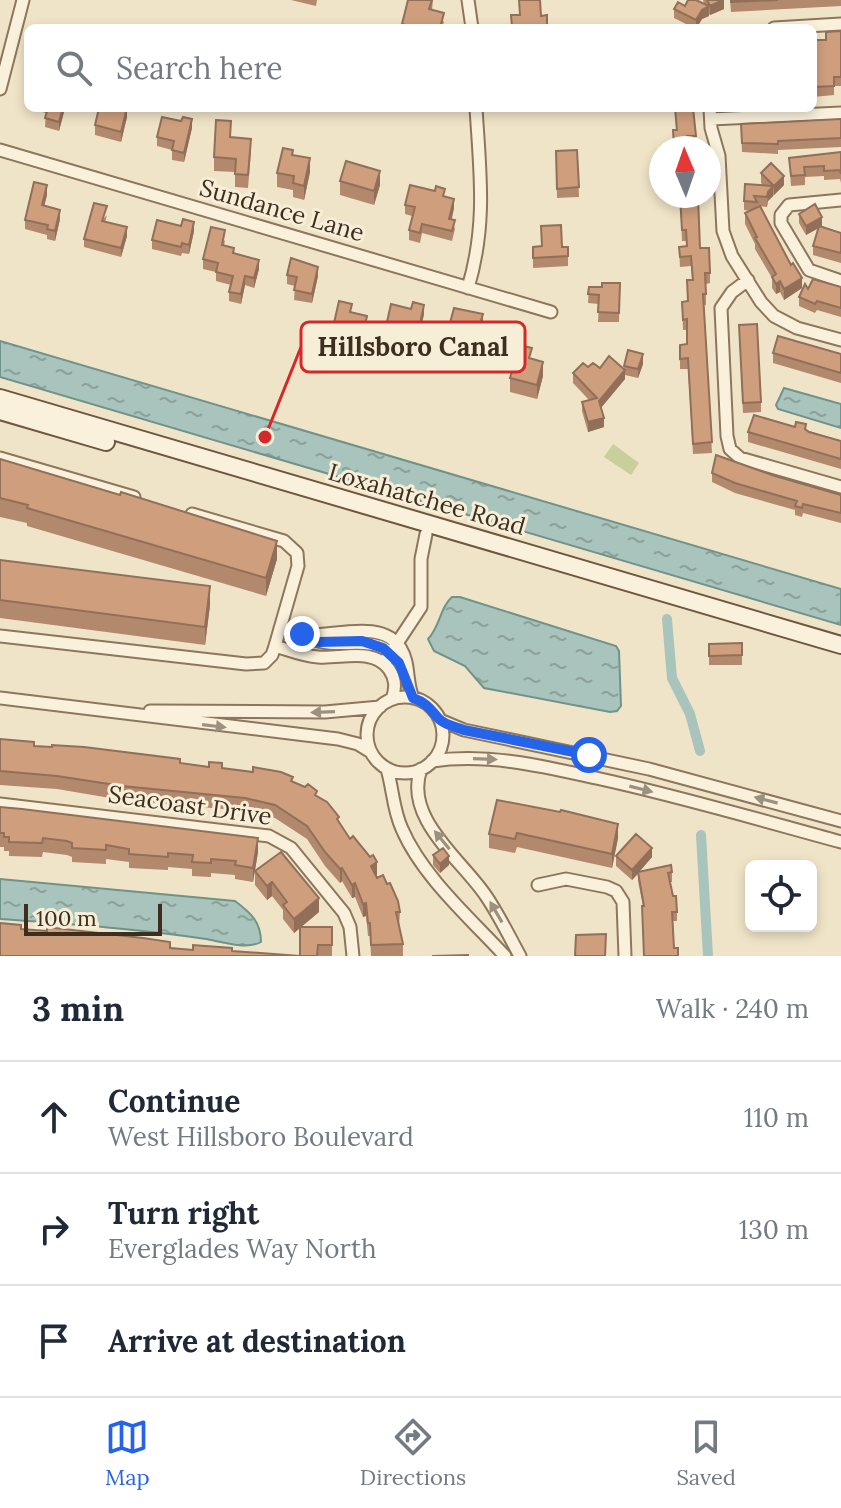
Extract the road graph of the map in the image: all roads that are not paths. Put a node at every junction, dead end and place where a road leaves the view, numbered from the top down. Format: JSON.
{"nodes":[{"id":1,"x":23,"y":0,"type":"edge"},
{"id":2,"x":468,"y":0,"type":"edge"},
{"id":3,"x":471,"y":24,"type":"edge"},
{"id":4,"x":841,"y":24,"type":"edge"},
{"id":5,"x":817,"y":25,"type":"edge"},
{"id":6,"x":0,"y":89,"type":"edge"},
{"id":7,"x":476,"y":112,"type":"edge"},
{"id":8,"x":841,"y":113,"type":"edge"},
{"id":9,"x":710,"y":114,"type":"edge"},
{"id":10,"x":0,"y":150,"type":"edge"},
{"id":11,"x":841,"y":200,"type":"edge"},
{"id":12,"x":748,"y":280,"type":"junction"},
{"id":13,"x":841,"y":281,"type":"edge"},
{"id":14,"x":468,"y":288,"type":"junction"},
{"id":15,"x":551,"y":312,"type":"dead end"},
{"id":16,"x":841,"y":340,"type":"edge"},
{"id":17,"x":0,"y":398,"type":"edge"},
{"id":18,"x":0,"y":411,"type":"edge"},
{"id":19,"x":0,"y":458,"type":"edge"},
{"id":20,"x":841,"y":487,"type":"edge"},
{"id":21,"x":147,"y":501,"type":"edge"},
{"id":22,"x":176,"y":510,"type":"edge"},
{"id":23,"x":426,"y":534,"type":"junction"},
{"id":24,"x":280,"y":628,"type":"junction"},
{"id":25,"x":0,"y":636,"type":"edge"},
{"id":26,"x":330,"y":638,"type":"junction"},
{"id":27,"x":841,"y":645,"type":"edge"},
{"id":28,"x":275,"y":646,"type":"junction"},
{"id":29,"x":391,"y":653,"type":"junction"},
{"id":30,"x":841,"y":655,"type":"edge"},
{"id":31,"x":332,"y":657,"type":"junction"},
{"id":32,"x":0,"y":698,"type":"edge"},
{"id":33,"x":413,"y":698,"type":"junction"},
{"id":34,"x":392,"y":699,"type":"junction"},
{"id":35,"x":380,"y":707,"type":"junction"},
{"id":36,"x":109,"y":711,"type":"junction"},
{"id":37,"x":440,"y":720,"type":"junction"},
{"id":38,"x":371,"y":752,"type":"junction"},
{"id":39,"x":432,"y":761,"type":"junction"},
{"id":40,"x":387,"y":769,"type":"junction"},
{"id":41,"x":421,"y":769,"type":"junction"},
{"id":42,"x":0,"y":804,"type":"edge"},
{"id":43,"x":841,"y":821,"type":"edge"},
{"id":44,"x":841,"y":842,"type":"edge"},
{"id":45,"x":538,"y":885,"type":"dead end"},
{"id":46,"x":353,"y":956,"type":"edge"},
{"id":47,"x":505,"y":956,"type":"edge"},
{"id":48,"x":520,"y":956,"type":"edge"},
{"id":49,"x":625,"y":956,"type":"edge"}],
"edges":[{"from":1,"to":6,"type":"street"},
{"from":2,"to":3,"type":"street"},
{"from":4,"to":5,"type":"street"},
{"from":7,"to":14,"type":"street"},
{"from":8,"to":9,"type":"street"},
{"from":9,"to":12,"type":"street"},
{"from":10,"to":14,"type":"street","name":"Sundance Lane"},
{"from":11,"to":13,"type":"street"},
{"from":12,"to":16,"type":"street"},
{"from":12,"to":20,"type":"street"},
{"from":14,"to":15,"type":"street","name":"Sundance Lane"},
{"from":17,"to":27,"type":"main road","name":"Loxahatchee Road"},
{"from":18,"to":23,"type":"main road","name":"Loxahatchee Road"},
{"from":19,"to":21,"type":"street"},
{"from":22,"to":24,"type":"street"},
{"from":23,"to":29,"type":"street"},
{"from":23,"to":30,"type":"main road","name":"Loxahatchee Road"},
{"from":24,"to":26,"type":"street"},
{"from":24,"to":28,"type":"street"},
{"from":25,"to":28,"type":"street"},
{"from":26,"to":29,"type":"street"},
{"from":26,"to":31,"type":"street"},
{"from":28,"to":31,"type":"street"},
{"from":29,"to":31,"type":"street"},
{"from":29,"to":33,"type":"street"},
{"from":29,"to":34,"type":"street"},
{"from":32,"to":36,"type":"street"},
{"from":33,"to":34,"type":"street"},
{"from":33,"to":37,"type":"street"},
{"from":34,"to":35,"type":"street"},
{"from":35,"to":36,"type":"street","one_way":true},
{"from":35,"to":38,"type":"street"},
{"from":36,"to":38,"type":"street","one_way":true},
{"from":37,"to":39,"type":"street"},
{"from":43,"to":37,"type":"street","one_way":true},
{"from":38,"to":40,"type":"street"},
{"from":39,"to":41,"type":"street"},
{"from":39,"to":44,"type":"street","one_way":true},
{"from":40,"to":41,"type":"street"},
{"from":40,"to":47,"type":"street"},
{"from":48,"to":41,"type":"street","one_way":true},
{"from":42,"to":46,"type":"street","name":"Seacoast Drive"},
{"from":45,"to":49,"type":"street"}]}
